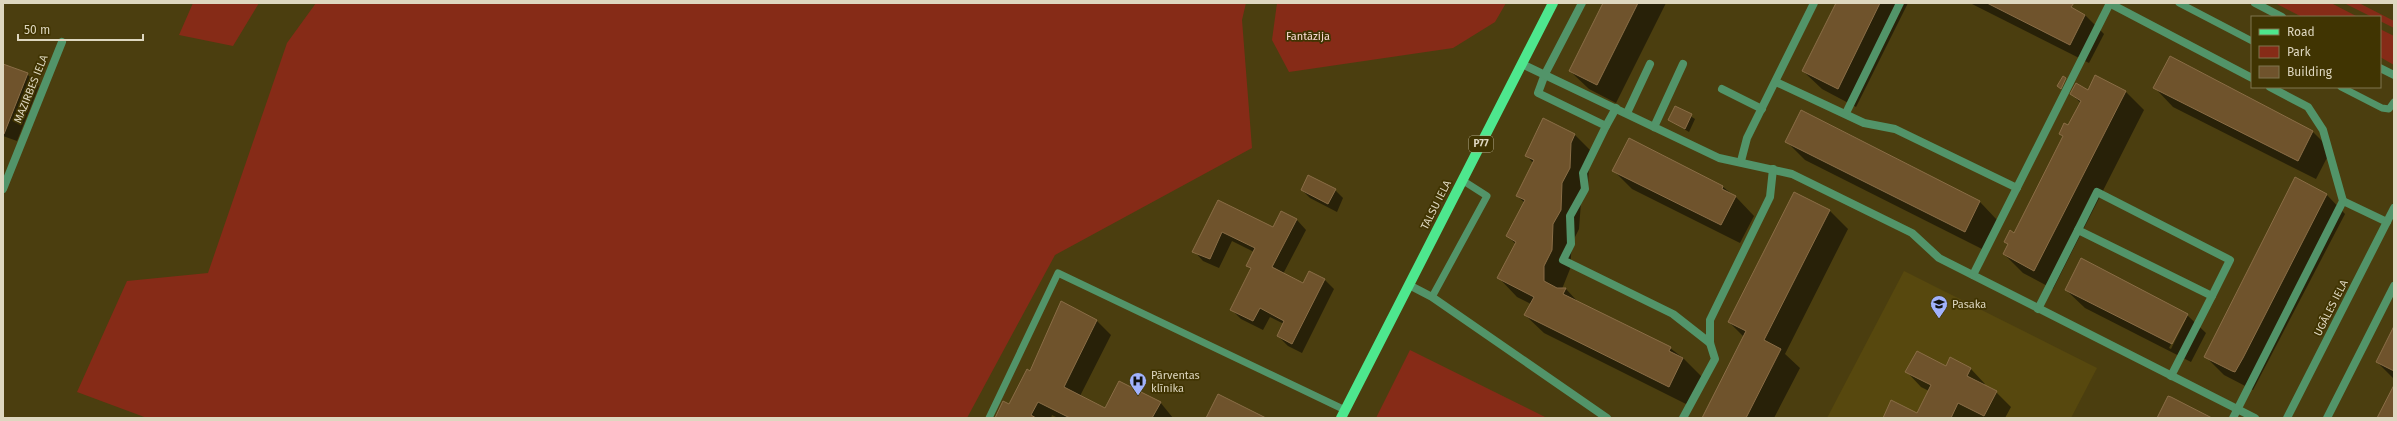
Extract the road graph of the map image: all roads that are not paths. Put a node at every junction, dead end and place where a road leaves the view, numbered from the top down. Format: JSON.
{"nodes":[{"id":1,"x":1553,"y":3,"type":"edge"},
{"id":2,"x":1582,"y":3,"type":"edge"},
{"id":3,"x":1814,"y":3,"type":"edge"},
{"id":4,"x":1900,"y":3,"type":"edge"},
{"id":5,"x":2110,"y":3,"type":"edge"},
{"id":6,"x":2179,"y":3,"type":"edge"},
{"id":7,"x":2255,"y":3,"type":"edge"},
{"id":8,"x":2280,"y":16,"type":"edge"},
{"id":9,"x":2251,"y":40,"type":"edge"},
{"id":10,"x":62,"y":42,"type":"dead end"},
{"id":11,"x":1522,"y":64,"type":"junction"},
{"id":12,"x":1650,"y":64,"type":"dead end"},
{"id":13,"x":1683,"y":64,"type":"dead end"},
{"id":14,"x":2381,"y":68,"type":"edge"},
{"id":15,"x":1545,"y":74,"type":"junction"},
{"id":16,"x":2394,"y":75,"type":"edge"},
{"id":17,"x":2251,"y":77,"type":"edge"},
{"id":18,"x":1776,"y":82,"type":"junction"},
{"id":19,"x":2272,"y":88,"type":"edge"},
{"id":20,"x":2344,"y":88,"type":"edge"},
{"id":21,"x":1722,"y":89,"type":"dead end"},
{"id":22,"x":2394,"y":102,"type":"edge"},
{"id":23,"x":1616,"y":108,"type":"junction"},
{"id":24,"x":1762,"y":109,"type":"junction"},
{"id":25,"x":1627,"y":113,"type":"junction"},
{"id":26,"x":1846,"y":113,"type":"junction"},
{"id":27,"x":1606,"y":126,"type":"junction"},
{"id":28,"x":1654,"y":126,"type":"junction"},
{"id":29,"x":1741,"y":162,"type":"junction"},
{"id":30,"x":1773,"y":169,"type":"junction"},
{"id":31,"x":1462,"y":180,"type":"junction"},
{"id":32,"x":2017,"y":188,"type":"junction"},
{"id":33,"x":3,"y":189,"type":"edge"},
{"id":34,"x":2343,"y":201,"type":"junction"},
{"id":35,"x":2394,"y":208,"type":"edge"},
{"id":36,"x":2388,"y":222,"type":"junction"},
{"id":37,"x":2078,"y":230,"type":"junction"},
{"id":38,"x":1973,"y":275,"type":"junction"},
{"id":39,"x":1409,"y":285,"type":"junction"},
{"id":40,"x":2394,"y":286,"type":"edge"},
{"id":41,"x":2212,"y":296,"type":"junction"},
{"id":42,"x":1432,"y":297,"type":"junction"},
{"id":43,"x":2038,"y":309,"type":"junction"},
{"id":44,"x":1710,"y":343,"type":"junction"},
{"id":45,"x":2171,"y":376,"type":"junction"},
{"id":46,"x":2238,"y":409,"type":"junction"},
{"id":47,"x":1343,"y":414,"type":"edge"},
{"id":48,"x":989,"y":418,"type":"edge"},
{"id":49,"x":1606,"y":418,"type":"edge"},
{"id":50,"x":1683,"y":418,"type":"edge"},
{"id":51,"x":2233,"y":418,"type":"edge"},
{"id":52,"x":2256,"y":418,"type":"edge"},
{"id":53,"x":2287,"y":418,"type":"edge"},
{"id":54,"x":2327,"y":418,"type":"edge"}],
"edges":[{"from":1,"to":11,"type":"main road","name":"TALSU IELA","number":"P77"},
{"from":2,"to":15,"type":"street"},
{"from":3,"to":18,"type":"street"},
{"from":4,"to":26,"type":"street"},
{"from":5,"to":17,"type":"street"},
{"from":5,"to":32,"type":"street"},
{"from":6,"to":9,"type":"lane"},
{"from":7,"to":8,"type":"street"},
{"from":10,"to":33,"type":"street","name":"MAZIRBES IELA"},
{"from":11,"to":15,"type":"street"},
{"from":11,"to":31,"type":"main road","name":"TALSU IELA","number":"P77"},
{"from":12,"to":25,"type":"street"},
{"from":13,"to":28,"type":"street"},
{"from":14,"to":16,"type":"street"},
{"from":15,"to":23,"type":"street"},
{"from":15,"to":27,"type":"street"},
{"from":18,"to":24,"type":"street"},
{"from":18,"to":26,"type":"street"},
{"from":19,"to":34,"type":"street"},
{"from":20,"to":22,"type":"lane"},
{"from":21,"to":24,"type":"street"},
{"from":23,"to":25,"type":"street"},
{"from":23,"to":27,"type":"street"},
{"from":24,"to":29,"type":"street"},
{"from":25,"to":28,"type":"street"},
{"from":26,"to":32,"type":"street"},
{"from":27,"to":44,"type":"street"},
{"from":28,"to":29,"type":"street"},
{"from":29,"to":30,"type":"street"},
{"from":30,"to":38,"type":"street"},
{"from":30,"to":44,"type":"street"},
{"from":31,"to":39,"type":"main road","name":"TALSU IELA","number":"P77"},
{"from":31,"to":42,"type":"lane"},
{"from":32,"to":38,"type":"street"},
{"from":34,"to":36,"type":"street"},
{"from":34,"to":46,"type":"street"},
{"from":35,"to":36,"type":"street","name":"UGĀLES IELA"},
{"from":36,"to":53,"type":"street","name":"UGĀLES IELA"},
{"from":37,"to":41,"type":"street"},
{"from":37,"to":41,"type":"street"},
{"from":37,"to":43,"type":"street"},
{"from":38,"to":43,"type":"street"},
{"from":39,"to":42,"type":"street"},
{"from":39,"to":47,"type":"main road","name":"TALSU IELA","number":"P77"},
{"from":40,"to":54,"type":"street"},
{"from":41,"to":45,"type":"street"},
{"from":42,"to":49,"type":"street"},
{"from":43,"to":45,"type":"street"},
{"from":44,"to":50,"type":"street"},
{"from":45,"to":46,"type":"street"},
{"from":46,"to":51,"type":"street"},
{"from":46,"to":52,"type":"street"},
{"from":47,"to":48,"type":"lane"}]}
